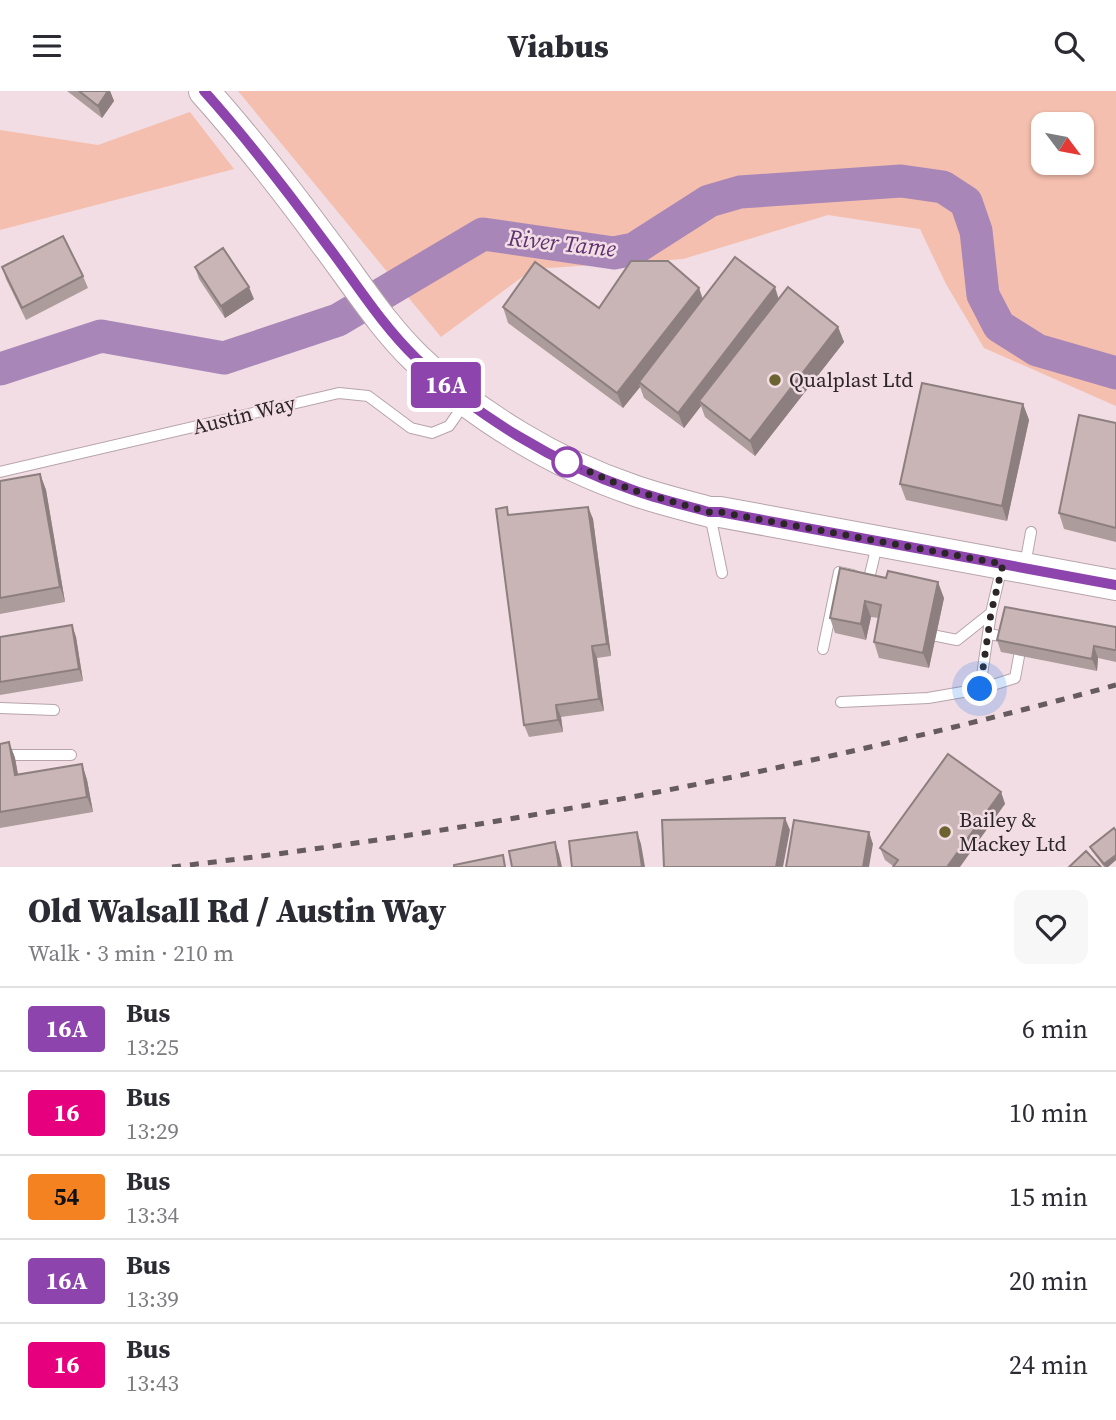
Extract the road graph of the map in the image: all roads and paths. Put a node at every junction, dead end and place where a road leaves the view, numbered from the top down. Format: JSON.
{"nodes":[{"id":1,"x":204,"y":91,"type":"edge"},
{"id":2,"x":466,"y":401,"type":"junction"},
{"id":3,"x":0,"y":472,"type":"edge"},
{"id":4,"x":709,"y":512,"type":"junction"},
{"id":5,"x":1031,"y":532,"type":"dead end"},
{"id":6,"x":878,"y":541,"type":"junction"},
{"id":7,"x":1013,"y":566,"type":"junction"},
{"id":8,"x":722,"y":573,"type":"dead end"},
{"id":9,"x":869,"y":579,"type":"junction"},
{"id":10,"x":1116,"y":585,"type":"edge"},
{"id":11,"x":866,"y":593,"type":"edge"},
{"id":12,"x":991,"y":613,"type":"junction"},
{"id":13,"x":909,"y":630,"type":"edge"},
{"id":14,"x":989,"y":634,"type":"junction"},
{"id":15,"x":823,"y":649,"type":"dead end"},
{"id":16,"x":980,"y":689,"type":"junction"},
{"id":17,"x":841,"y":702,"type":"dead end"},
{"id":18,"x":0,"y":708,"type":"edge"},
{"id":19,"x":54,"y":710,"type":"dead end"},
{"id":20,"x":0,"y":755,"type":"edge"},
{"id":21,"x":71,"y":755,"type":"dead end"}],
"edges":[{"from":1,"to":2,"type":"main road"},
{"from":2,"to":3,"type":"lane","name":"Austin Way"},
{"from":2,"to":4,"type":"main road"},
{"from":4,"to":6,"type":"main road"},
{"from":4,"to":8,"type":"lane"},
{"from":5,"to":7,"type":"lane"},
{"from":6,"to":7,"type":"main road"},
{"from":6,"to":9,"type":"lane"},
{"from":7,"to":10,"type":"main road"},
{"from":7,"to":12,"type":"lane"},
{"from":9,"to":11,"type":"lane"},
{"from":9,"to":15,"type":"lane"},
{"from":12,"to":13,"type":"lane"},
{"from":12,"to":14,"type":"lane"},
{"from":14,"to":16,"type":"lane"},
{"from":14,"to":16,"type":"lane"},
{"from":16,"to":17,"type":"lane"},
{"from":18,"to":19,"type":"lane"},
{"from":20,"to":21,"type":"lane"}]}
